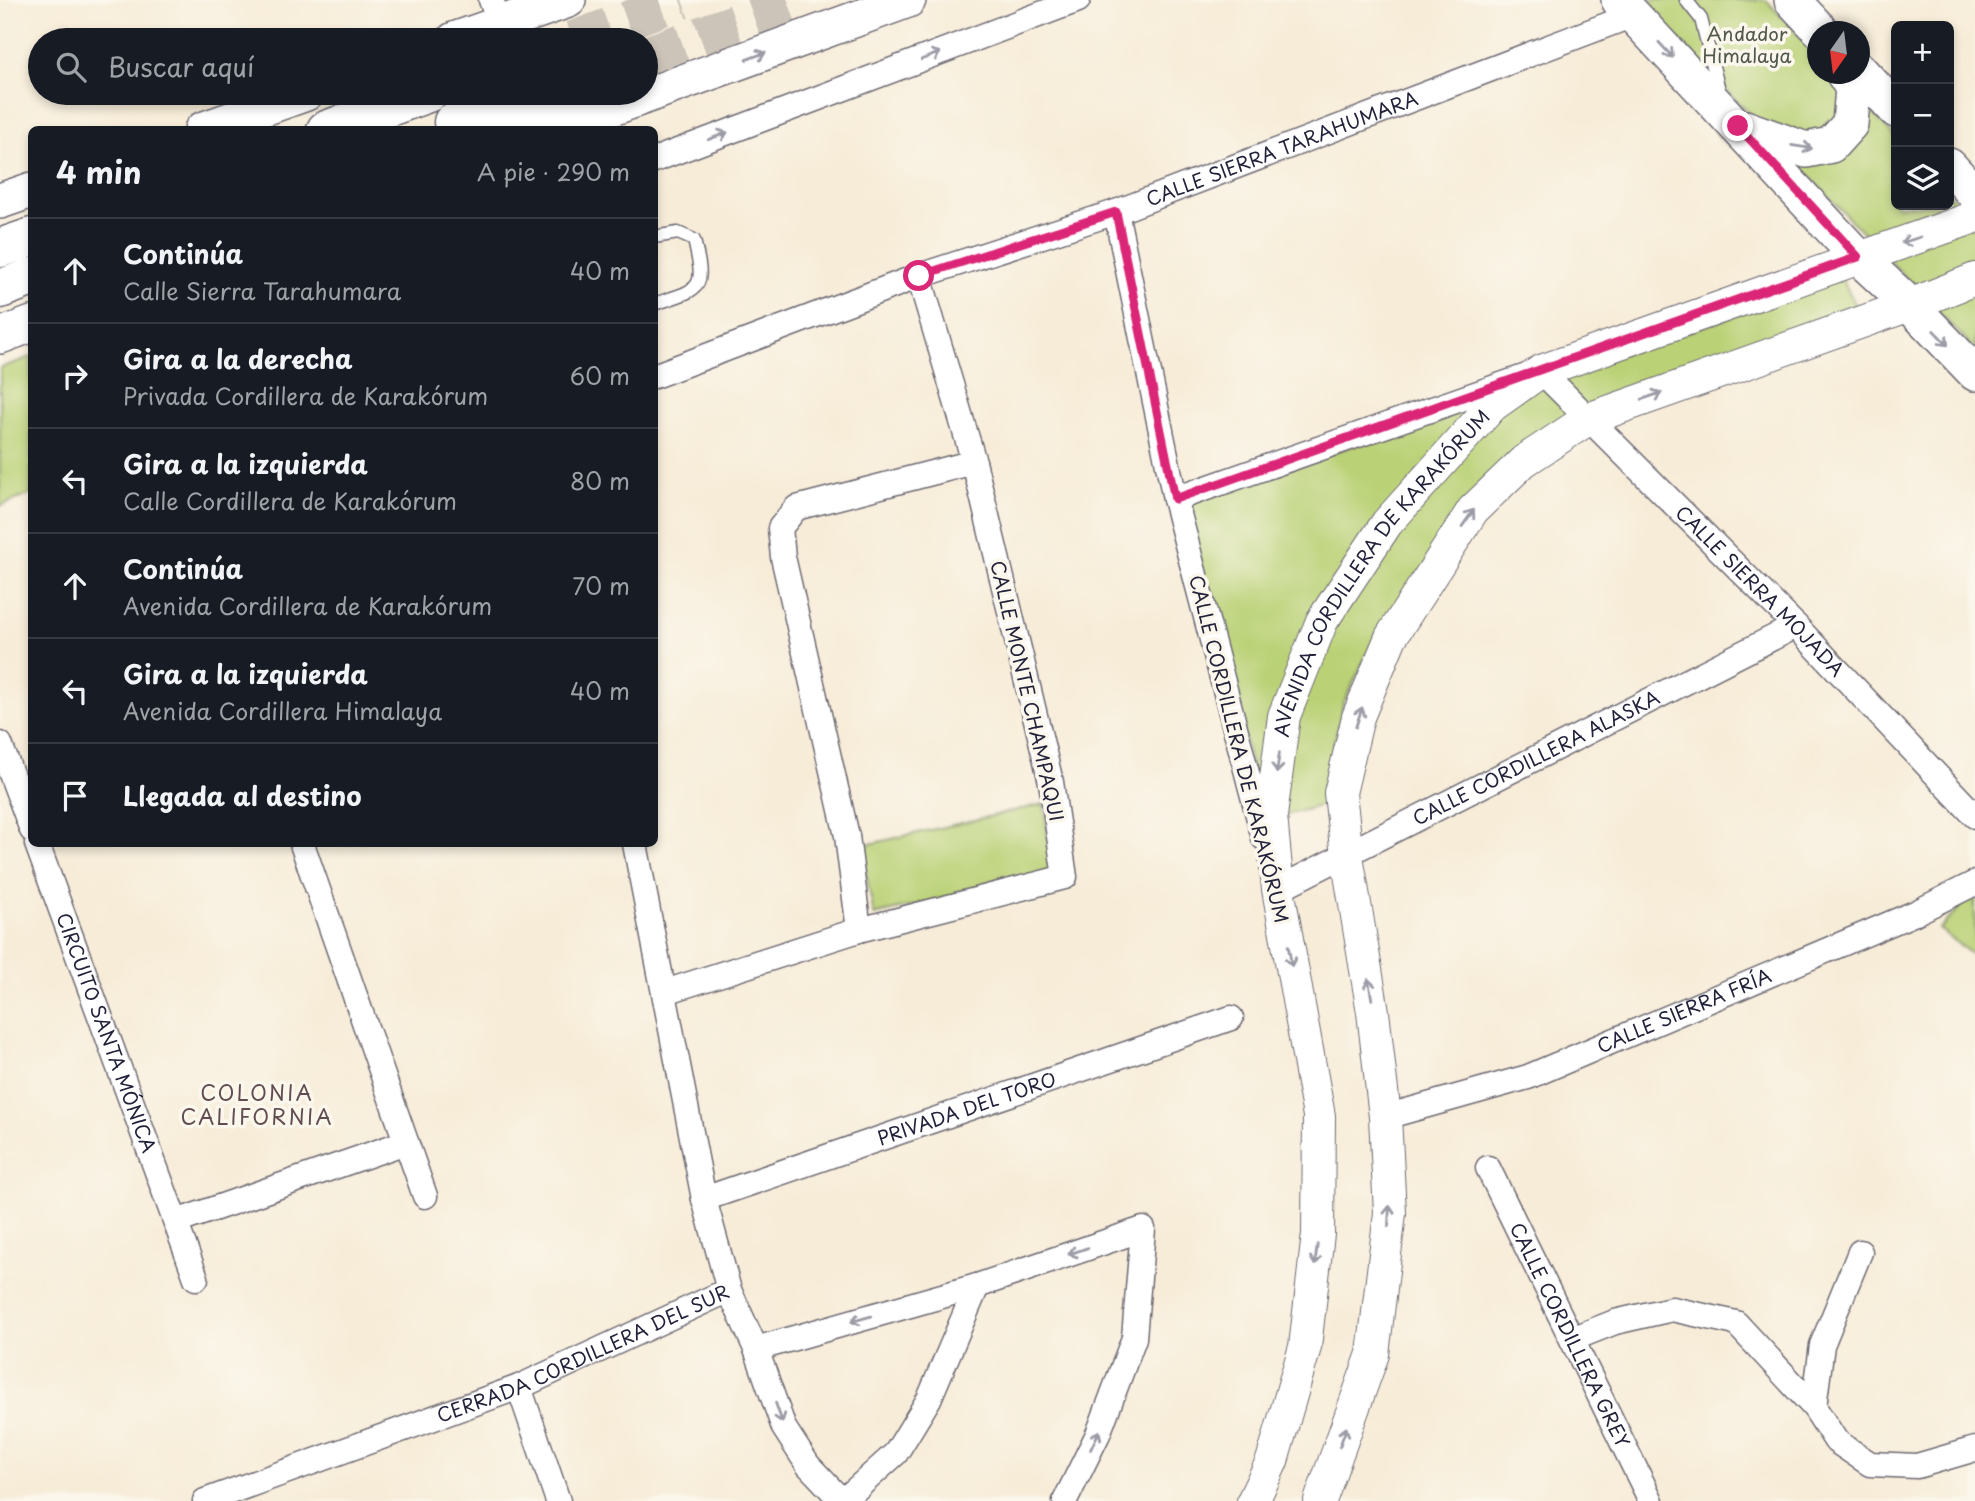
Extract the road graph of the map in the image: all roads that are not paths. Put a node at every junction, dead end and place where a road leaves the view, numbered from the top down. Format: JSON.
{"nodes":[{"id":1,"x":908,"y":0,"type":"edge"},
{"id":2,"x":1078,"y":0,"type":"edge"},
{"id":3,"x":1686,"y":0,"type":"edge"},
{"id":4,"x":559,"y":2,"type":"edge"},
{"id":5,"x":1626,"y":7,"type":"edge"},
{"id":6,"x":496,"y":12,"type":"edge"},
{"id":7,"x":472,"y":28,"type":"edge"},
{"id":8,"x":1870,"y":82,"type":"edge"},
{"id":9,"x":1850,"y":84,"type":"edge"},
{"id":10,"x":658,"y":91,"type":"edge"},
{"id":11,"x":272,"y":105,"type":"edge"},
{"id":12,"x":394,"y":105,"type":"edge"},
{"id":13,"x":507,"y":105,"type":"edge"},
{"id":14,"x":621,"y":105,"type":"edge"},
{"id":15,"x":1891,"y":105,"type":"edge"},
{"id":16,"x":591,"y":116,"type":"junction"},
{"id":17,"x":1731,"y":119,"type":"junction"},
{"id":18,"x":213,"y":126,"type":"edge"},
{"id":19,"x":337,"y":126,"type":"edge"},
{"id":20,"x":444,"y":126,"type":"edge"},
{"id":21,"x":564,"y":126,"type":"edge"},
{"id":22,"x":658,"y":158,"type":"edge"},
{"id":23,"x":1954,"y":171,"type":"edge"},
{"id":24,"x":28,"y":191,"type":"edge"},
{"id":25,"x":1975,"y":194,"type":"edge"},
{"id":26,"x":0,"y":201,"type":"edge"},
{"id":27,"x":1116,"y":212,"type":"junction"},
{"id":28,"x":1975,"y":217,"type":"edge"},
{"id":29,"x":658,"y":236,"type":"edge"},
{"id":30,"x":28,"y":238,"type":"edge"},
{"id":31,"x":0,"y":248,"type":"edge"},
{"id":32,"x":1858,"y":257,"type":"junction"},
{"id":33,"x":919,"y":276,"type":"junction"},
{"id":34,"x":28,"y":278,"type":"edge"},
{"id":35,"x":1975,"y":279,"type":"edge"},
{"id":36,"x":0,"y":289,"type":"edge"},
{"id":37,"x":658,"y":303,"type":"edge"},
{"id":38,"x":1910,"y":305,"type":"junction"},
{"id":39,"x":28,"y":326,"type":"edge"},
{"id":40,"x":0,"y":336,"type":"edge"},
{"id":41,"x":1541,"y":371,"type":"junction"},
{"id":42,"x":1975,"y":373,"type":"edge"},
{"id":43,"x":658,"y":374,"type":"edge"},
{"id":44,"x":1588,"y":419,"type":"junction"},
{"id":45,"x":974,"y":462,"type":"junction"},
{"id":46,"x":1175,"y":499,"type":"junction"},
{"id":47,"x":1796,"y":626,"type":"junction"},
{"id":48,"x":0,"y":744,"type":"edge"},
{"id":49,"x":1975,"y":816,"type":"edge"},
{"id":50,"x":28,"y":819,"type":"edge"},
{"id":51,"x":38,"y":847,"type":"edge"},
{"id":52,"x":303,"y":847,"type":"edge"},
{"id":53,"x":636,"y":847,"type":"edge"},
{"id":54,"x":1347,"y":856,"type":"junction"},
{"id":55,"x":1975,"y":883,"type":"edge"},
{"id":56,"x":1278,"y":889,"type":"junction"},
{"id":57,"x":859,"y":930,"type":"junction"},
{"id":58,"x":665,"y":992,"type":"junction"},
{"id":59,"x":1231,"y":1018,"type":"dead end"},
{"id":60,"x":1385,"y":1117,"type":"junction"},
{"id":61,"x":406,"y":1142,"type":"junction"},
{"id":62,"x":1488,"y":1168,"type":"dead end"},
{"id":63,"x":425,"y":1196,"type":"dead end"},
{"id":64,"x":704,"y":1199,"type":"junction"},
{"id":65,"x":176,"y":1222,"type":"junction"},
{"id":66,"x":1860,"y":1252,"type":"dead end"},
{"id":67,"x":196,"y":1278,"type":"dead end"},
{"id":68,"x":977,"y":1286,"type":"junction"},
{"id":69,"x":729,"y":1290,"type":"junction"},
{"id":70,"x":1572,"y":1339,"type":"junction"},
{"id":71,"x":756,"y":1349,"type":"junction"},
{"id":72,"x":519,"y":1387,"type":"junction"},
{"id":73,"x":1814,"y":1407,"type":"junction"},
{"id":74,"x":1975,"y":1449,"type":"edge"},
{"id":75,"x":205,"y":1501,"type":"edge"},
{"id":76,"x":558,"y":1501,"type":"edge"},
{"id":77,"x":843,"y":1501,"type":"edge"},
{"id":78,"x":1065,"y":1501,"type":"edge"},
{"id":79,"x":1253,"y":1501,"type":"edge"},
{"id":80,"x":1320,"y":1501,"type":"edge"},
{"id":81,"x":1651,"y":1501,"type":"edge"}],
"edges":[{"from":10,"to":1,"type":"main road","one_way":true},
{"from":22,"to":2,"type":"street","one_way":true},
{"from":3,"to":17,"type":"lane"},
{"from":4,"to":6,"type":"main road"},
{"from":5,"to":17,"type":"main road","one_way":true},
{"from":5,"to":27,"type":"street","name":"CALLE SIERRA TARAHUMARA"},
{"from":6,"to":7,"type":"main road"},
{"from":8,"to":15,"type":"main road"},
{"from":17,"to":9,"type":"main road","one_way":true},
{"from":11,"to":18,"type":"main road"},
{"from":12,"to":19,"type":"highway"},
{"from":13,"to":20,"type":"highway"},
{"from":16,"to":14,"type":"main road","one_way":true},
{"from":16,"to":20,"type":"highway"},
{"from":16,"to":21,"type":"main road"},
{"from":17,"to":32,"type":"main road"},
{"from":23,"to":25,"type":"main road"},
{"from":24,"to":26,"type":"main road"},
{"from":27,"to":33,"type":"street","name":"CALLE SIERRA TARAHUMARA"},
{"from":27,"to":46,"type":"street","name":"CALLE CORDILLERA DE KARAKÓRUM"},
{"from":28,"to":32,"type":"street","name":"AVENIDA CORDILLERA DE KARAKÓRUM","one_way":true},
{"from":29,"to":37,"type":"lane"},
{"from":30,"to":31,"type":"highway"},
{"from":32,"to":38,"type":"main road"},
{"from":32,"to":41,"type":"street","name":"AVENIDA CORDILLERA DE KARAKÓRUM"},
{"from":33,"to":43,"type":"street","name":"CALLE SIERRA TARAHUMARA"},
{"from":33,"to":45,"type":"street","name":"CALLE MONTE CHAMPAQUI"},
{"from":34,"to":36,"type":"highway"},
{"from":35,"to":38,"type":"street","name":"AVENIDA CORDILLERA DE KARAKÓRUM"},
{"from":38,"to":42,"type":"main road","one_way":true},
{"from":44,"to":38,"type":"street","name":"AVENIDA CORDILLERA DE KARAKÓRUM","one_way":true},
{"from":39,"to":40,"type":"main road"},
{"from":41,"to":44,"type":"street","name":"CALLE SIERRA MOJADA"},
{"from":41,"to":46,"type":"street"},
{"from":41,"to":56,"type":"street","name":"AVENIDA CORDILLERA DE KARAKÓRUM","one_way":true},
{"from":44,"to":47,"type":"street","name":"CALLE SIERRA MOJADA"},
{"from":54,"to":44,"type":"street","name":"AVENIDA CORDILLERA DE KARAKÓRUM","one_way":true},
{"from":45,"to":57,"type":"street"},
{"from":45,"to":57,"type":"street","name":"CALLE MONTE CHAMPAQUI"},
{"from":46,"to":56,"type":"street","name":"CALLE CORDILLERA DE KARAKÓRUM"},
{"from":47,"to":49,"type":"street","name":"CALLE SIERRA MOJADA"},
{"from":47,"to":54,"type":"street","name":"CALLE CORDILLERA ALASKA"},
{"from":48,"to":50,"type":"street"},
{"from":51,"to":65,"type":"street","name":"CIRCUITO SANTA MÓNICA"},
{"from":52,"to":61,"type":"street"},
{"from":53,"to":58,"type":"street","name":"CERRADA CORDILLERA DEL SUR"},
{"from":54,"to":56,"type":"street","name":"CALLE CORDILLERA ALASKA"},
{"from":60,"to":54,"type":"street","one_way":true},
{"from":55,"to":60,"type":"street","name":"CALLE SIERRA FRÍA"},
{"from":56,"to":79,"type":"street","name":"CALLE CORDILLERA DE KARAKÓRUM","one_way":true},
{"from":57,"to":58,"type":"street","name":"CALLE MONTE CHAMPAQUI"},
{"from":58,"to":64,"type":"street","name":"CERRADA CORDILLERA DEL SUR"},
{"from":59,"to":64,"type":"street","name":"PRIVADA DEL TORO"},
{"from":80,"to":60,"type":"street","one_way":true},
{"from":61,"to":63,"type":"street"},
{"from":61,"to":65,"type":"street"},
{"from":62,"to":70,"type":"street","name":"CALLE CORDILLERA GREY"},
{"from":64,"to":69,"type":"street","name":"CERRADA CORDILLERA DEL SUR"},
{"from":65,"to":67,"type":"street","name":"CIRCUITO SANTA MÓNICA"},
{"from":66,"to":73,"type":"street"},
{"from":68,"to":71,"type":"street","one_way":true},
{"from":68,"to":77,"type":"street"},
{"from":78,"to":68,"type":"street","one_way":true},
{"from":69,"to":71,"type":"street"},
{"from":69,"to":72,"type":"street","name":"CERRADA CORDILLERA DEL SUR"},
{"from":70,"to":73,"type":"street"},
{"from":70,"to":81,"type":"street","name":"CALLE CORDILLERA GREY"},
{"from":71,"to":77,"type":"street","one_way":true},
{"from":72,"to":75,"type":"street","name":"CERRADA CORDILLERA DEL SUR"},
{"from":72,"to":76,"type":"street"},
{"from":73,"to":74,"type":"street"}]}
